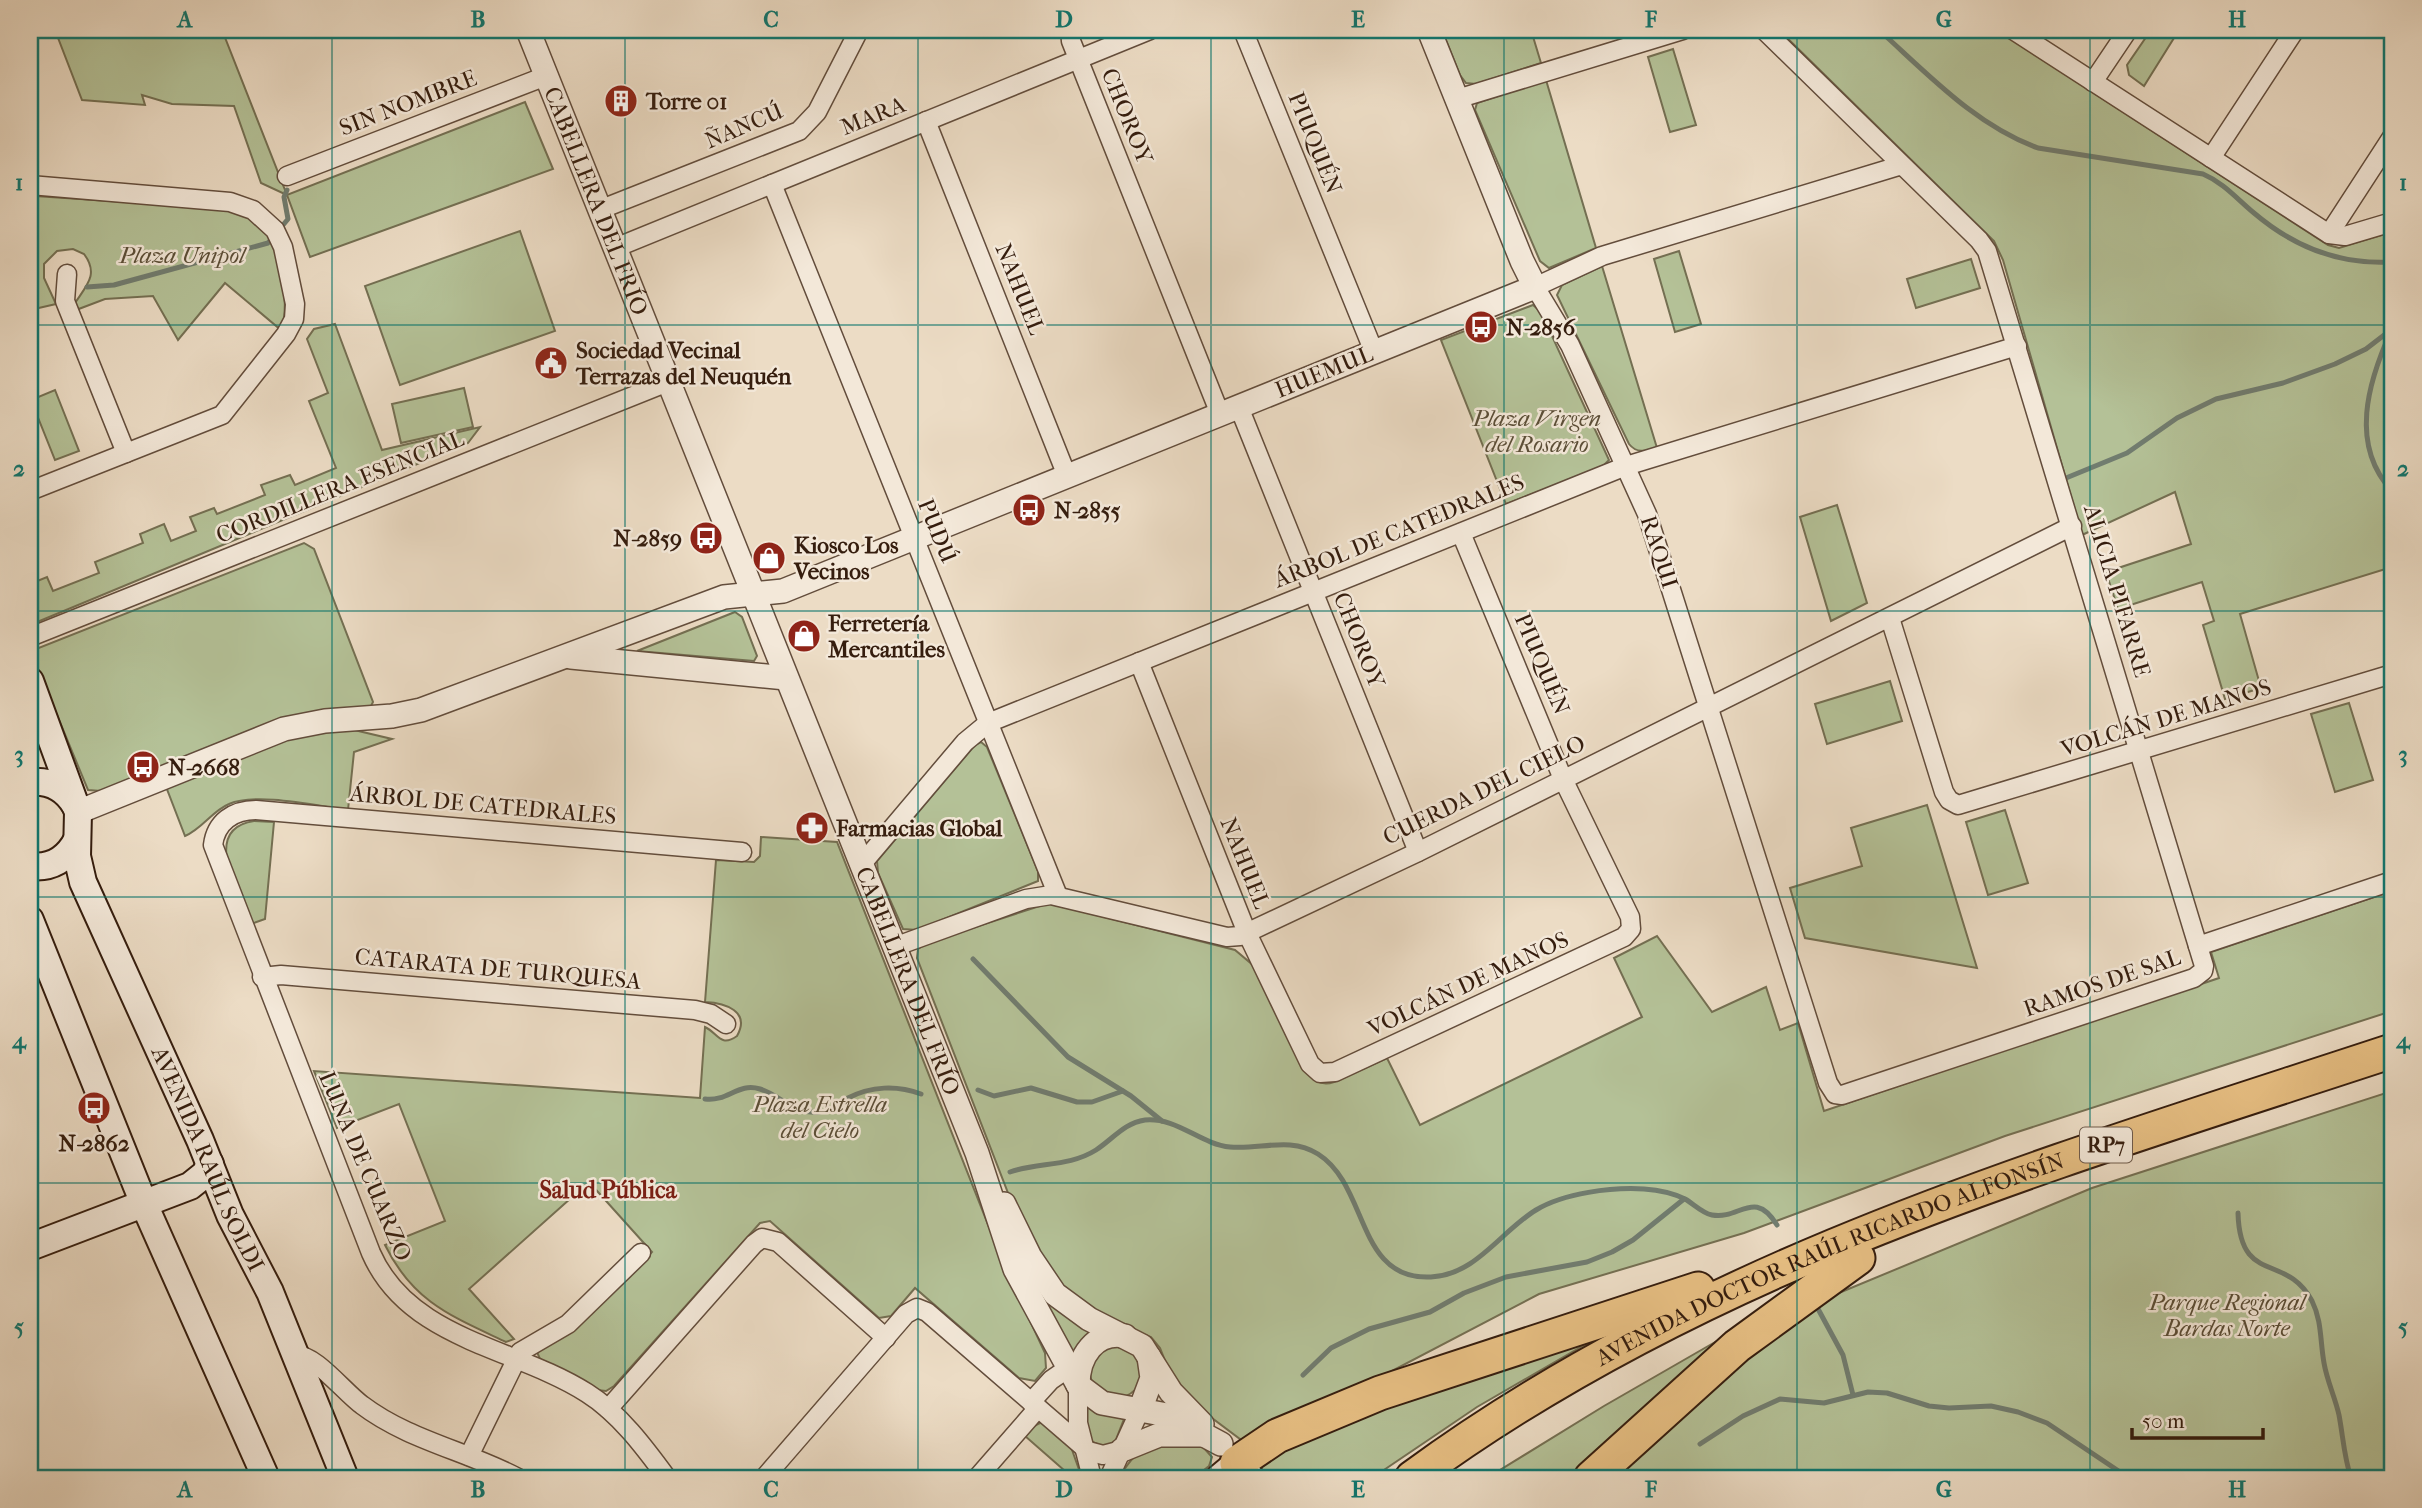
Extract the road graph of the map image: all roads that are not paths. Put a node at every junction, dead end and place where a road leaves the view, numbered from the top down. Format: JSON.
{"nodes":[{"id":1,"x":528,"y":30,"type":"edge"},
{"id":2,"x":859,"y":30,"type":"edge"},
{"id":3,"x":1070,"y":30,"type":"edge"},
{"id":4,"x":1150,"y":30,"type":"edge"},
{"id":5,"x":1243,"y":30,"type":"edge"},
{"id":6,"x":1429,"y":30,"type":"edge"},
{"id":7,"x":1683,"y":30,"type":"edge"},
{"id":8,"x":1765,"y":30,"type":"edge"},
{"id":9,"x":2013,"y":30,"type":"edge"},
{"id":10,"x":2128,"y":30,"type":"edge"},
{"id":11,"x":2295,"y":30,"type":"edge"},
{"id":12,"x":1078,"y":59,"type":"junction"},
{"id":13,"x":546,"y":76,"type":"junction"},
{"id":14,"x":2093,"y":82,"type":"junction"},
{"id":15,"x":1457,"y":99,"type":"junction"},
{"id":16,"x":926,"y":121,"type":"junction"},
{"id":17,"x":2392,"y":137,"type":"edge"},
{"id":18,"x":2211,"y":158,"type":"junction"},
{"id":19,"x":1902,"y":165,"type":"junction"},
{"id":20,"x":287,"y":176,"type":"dead end"},
{"id":21,"x":772,"y":184,"type":"junction"},
{"id":22,"x":30,"y":186,"type":"edge"},
{"id":23,"x":600,"y":211,"type":"junction"},
{"id":24,"x":2392,"y":222,"type":"edge"},
{"id":25,"x":2329,"y":234,"type":"junction"},
{"id":26,"x":615,"y":248,"type":"junction"},
{"id":27,"x":67,"y":274,"type":"dead end"},
{"id":28,"x":1535,"y":287,"type":"junction"},
{"id":29,"x":2017,"y":346,"type":"junction"},
{"id":30,"x":1374,"y":352,"type":"junction"},
{"id":31,"x":668,"y":382,"type":"junction"},
{"id":32,"x":1230,"y":411,"type":"junction"},
{"id":33,"x":126,"y":453,"type":"junction"},
{"id":34,"x":1626,"y":466,"type":"junction"},
{"id":35,"x":1067,"y":476,"type":"junction"},
{"id":36,"x":30,"y":491,"type":"edge"},
{"id":37,"x":2072,"y":526,"type":"junction"},
{"id":38,"x":1461,"y":533,"type":"junction"},
{"id":39,"x":914,"y":538,"type":"junction"},
{"id":40,"x":1314,"y":592,"type":"junction"},
{"id":41,"x":752,"y":595,"type":"junction"},
{"id":42,"x":1891,"y":618,"type":"junction"},
{"id":43,"x":30,"y":637,"type":"edge"},
{"id":44,"x":565,"y":657,"type":"junction"},
{"id":45,"x":1139,"y":662,"type":"junction"},
{"id":46,"x":2392,"y":674,"type":"edge"},
{"id":47,"x":786,"y":678,"type":"junction"},
{"id":48,"x":30,"y":681,"type":"edge"},
{"id":49,"x":1708,"y":706,"type":"junction"},
{"id":50,"x":988,"y":723,"type":"junction"},
{"id":51,"x":2139,"y":751,"type":"junction"},
{"id":52,"x":1563,"y":779,"type":"junction"},
{"id":53,"x":30,"y":782,"type":"edge"},
{"id":54,"x":77,"y":809,"type":"junction"},
{"id":55,"x":222,"y":822,"type":"joint"},
{"id":56,"x":77,"y":840,"type":"junction"},
{"id":57,"x":742,"y":852,"type":"dead end"},
{"id":58,"x":1418,"y":852,"type":"junction"},
{"id":59,"x":861,"y":865,"type":"junction"},
{"id":60,"x":30,"y":866,"type":"edge"},
{"id":61,"x":2392,"y":881,"type":"edge"},
{"id":62,"x":1058,"y":896,"type":"junction"},
{"id":63,"x":30,"y":920,"type":"edge"},
{"id":64,"x":1631,"y":929,"type":"joint"},
{"id":65,"x":1247,"y":933,"type":"junction"},
{"id":66,"x":2198,"y":946,"type":"junction"},
{"id":67,"x":894,"y":947,"type":"junction"},
{"id":68,"x":262,"y":977,"type":"junction"},
{"id":69,"x":726,"y":1024,"type":"dead end"},
{"id":70,"x":2392,"y":1051,"type":"edge"},
{"id":71,"x":2392,"y":1072,"type":"edge"},
{"id":72,"x":1320,"y":1073,"type":"joint"},
{"id":73,"x":1835,"y":1094,"type":"joint"},
{"id":74,"x":977,"y":1153,"type":"junction"},
{"id":75,"x":210,"y":1164,"type":"junction"},
{"id":76,"x":144,"y":1205,"type":"junction"},
{"id":77,"x":30,"y":1247,"type":"edge"},
{"id":78,"x":1824,"y":1248,"type":"junction"},
{"id":79,"x":641,"y":1252,"type":"dead end"},
{"id":80,"x":1858,"y":1258,"type":"junction"},
{"id":81,"x":886,"y":1338,"type":"junction"},
{"id":82,"x":1133,"y":1341,"type":"junction"},
{"id":83,"x":295,"y":1355,"type":"junction"},
{"id":84,"x":515,"y":1359,"type":"junction"},
{"id":85,"x":1076,"y":1371,"type":"junction"},
{"id":86,"x":1035,"y":1405,"type":"junction"},
{"id":87,"x":608,"y":1409,"type":"junction"},
{"id":88,"x":1140,"y":1410,"type":"junction"},
{"id":89,"x":1084,"y":1448,"type":"junction"},
{"id":90,"x":1122,"y":1450,"type":"junction"},
{"id":91,"x":468,"y":1456,"type":"junction"},
{"id":92,"x":1227,"y":1460,"type":"edge"},
{"id":93,"x":266,"y":1478,"type":"edge"},
{"id":94,"x":345,"y":1478,"type":"edge"},
{"id":95,"x":518,"y":1478,"type":"edge"},
{"id":96,"x":667,"y":1478,"type":"edge"},
{"id":97,"x":764,"y":1478,"type":"edge"},
{"id":98,"x":977,"y":1478,"type":"edge"},
{"id":99,"x":1092,"y":1478,"type":"edge"},
{"id":100,"x":1109,"y":1478,"type":"edge"},
{"id":101,"x":1412,"y":1478,"type":"edge"},
{"id":102,"x":1452,"y":1478,"type":"edge"},
{"id":103,"x":1591,"y":1478,"type":"edge"}],
"edges":[{"from":1,"to":13,"type":"street","name":"CABELLERA DEL FRÍO"},
{"from":2,"to":23,"type":"street","name":"ÑANCÚ"},
{"from":3,"to":12,"type":"street","name":"CHOROY"},
{"from":4,"to":12,"type":"street","name":"MARA"},
{"from":5,"to":30,"type":"street","name":"PIUQUÉN"},
{"from":6,"to":15,"type":"street","name":"RAQUI"},
{"from":7,"to":15,"type":"street"},
{"from":8,"to":19,"type":"street"},
{"from":9,"to":14,"type":"street"},
{"from":10,"to":14,"type":"street"},
{"from":11,"to":18,"type":"street"},
{"from":12,"to":16,"type":"street","name":"MARA"},
{"from":12,"to":32,"type":"street","name":"CHOROY"},
{"from":13,"to":20,"type":"street","name":"SIN NOMBRE"},
{"from":13,"to":23,"type":"street","name":"CABELLERA DEL FRÍO"},
{"from":14,"to":18,"type":"street"},
{"from":15,"to":28,"type":"street","name":"RAQUI"},
{"from":16,"to":21,"type":"street","name":"MARA"},
{"from":16,"to":35,"type":"street","name":"NAHUEL"},
{"from":17,"to":25,"type":"street"},
{"from":18,"to":25,"type":"street"},
{"from":19,"to":28,"type":"street","name":"HUEMUL"},
{"from":19,"to":29,"type":"street","name":"ALICIA PIFARRE"},
{"from":21,"to":26,"type":"street","name":"MARA"},
{"from":21,"to":39,"type":"street","name":"PUDÚ"},
{"from":22,"to":33,"type":"street"},
{"from":23,"to":26,"type":"street","name":"CABELLERA DEL FRÍO"},
{"from":24,"to":25,"type":"street"},
{"from":26,"to":31,"type":"street","name":"CABELLERA DEL FRÍO"},
{"from":27,"to":33,"type":"street"},
{"from":28,"to":30,"type":"street","name":"HUEMUL"},
{"from":28,"to":34,"type":"street","name":"RAQUI"},
{"from":29,"to":34,"type":"street","name":"ÁRBOL DE CATEDRALES"},
{"from":29,"to":37,"type":"street","name":"ALICIA PIFARRE"},
{"from":30,"to":32,"type":"street","name":"HUEMUL"},
{"from":31,"to":41,"type":"street","name":"CABELLERA DEL FRÍO"},
{"from":31,"to":43,"type":"street","name":"CORDILLERA ESENCIAL"},
{"from":32,"to":35,"type":"street","name":"HUEMUL"},
{"from":32,"to":40,"type":"street","name":"CHOROY"},
{"from":33,"to":36,"type":"street"},
{"from":34,"to":38,"type":"street","name":"ÁRBOL DE CATEDRALES"},
{"from":34,"to":49,"type":"street","name":"RAQUI"},
{"from":35,"to":39,"type":"street","name":"HUEMUL"},
{"from":37,"to":42,"type":"street","name":"CUERDA DEL CIELO"},
{"from":37,"to":51,"type":"street","name":"ALICIA PIFARRE"},
{"from":38,"to":40,"type":"street","name":"ÁRBOL DE CATEDRALES"},
{"from":38,"to":52,"type":"street","name":"PIUQUÉN"},
{"from":39,"to":41,"type":"street","name":"HUEMUL"},
{"from":39,"to":50,"type":"street","name":"PUDÚ"},
{"from":40,"to":45,"type":"street","name":"ÁRBOL DE CATEDRALES"},
{"from":40,"to":58,"type":"street","name":"CHOROY"},
{"from":41,"to":44,"type":"street","name":"HUEMUL"},
{"from":41,"to":47,"type":"street","name":"CABELLERA DEL FRÍO"},
{"from":42,"to":49,"type":"street","name":"CUERDA DEL CIELO"},
{"from":42,"to":51,"type":"street","name":"VOLCÁN DE MANOS"},
{"from":44,"to":47,"type":"street"},
{"from":44,"to":54,"type":"street","name":"HUEMUL"},
{"from":45,"to":50,"type":"street","name":"ÁRBOL DE CATEDRALES"},
{"from":45,"to":65,"type":"street","name":"NAHUEL"},
{"from":46,"to":51,"type":"street","name":"VOLCÁN DE MANOS"},
{"from":47,"to":59,"type":"street","name":"CABELLERA DEL FRÍO"},
{"from":48,"to":54,"type":"main road","name":"AVENIDA RAÚL SOLDI"},
{"from":49,"to":52,"type":"street","name":"CUERDA DEL CIELO"},
{"from":49,"to":73,"type":"street","name":"RAQUI"},
{"from":50,"to":59,"type":"street","name":"ÁRBOL DE CATEDRALES"},
{"from":50,"to":62,"type":"street","name":"PUDÚ"},
{"from":51,"to":66,"type":"street","name":"ALICIA PIFARRE"},
{"from":52,"to":58,"type":"street","name":"CUERDA DEL CIELO"},
{"from":52,"to":64,"type":"street","name":"PIUQUÉN"},
{"from":53,"to":54,"type":"main road"},
{"from":54,"to":56,"type":"main road","name":"AVENIDA RAÚL SOLDI"},
{"from":55,"to":57,"type":"street","name":"ÁRBOL DE CATEDRALES"},
{"from":55,"to":68,"type":"street","name":"LUNA DE CUARZO"},
{"from":56,"to":60,"type":"main road"},
{"from":56,"to":75,"type":"main road","name":"AVENIDA RAÚL SOLDI"},
{"from":58,"to":65,"type":"street","name":"CUERDA DEL CIELO"},
{"from":59,"to":67,"type":"street","name":"CABELLERA DEL FRÍO"},
{"from":61,"to":66,"type":"street","name":"RAMOS DE SAL"},
{"from":62,"to":65,"type":"street","name":"CUERDA DEL CIELO"},
{"from":62,"to":67,"type":"street","name":"CUERDA DEL CIELO"},
{"from":63,"to":76,"type":"main road"},
{"from":64,"to":72,"type":"street","name":"VOLCÁN DE MANOS"},
{"from":65,"to":72,"type":"street","name":"NAHUEL"},
{"from":66,"to":73,"type":"street","name":"RAMOS DE SAL"},
{"from":67,"to":74,"type":"street","name":"CABELLERA DEL FRÍO"},
{"from":68,"to":69,"type":"street","name":"CATARATA DE TURQUESA"},
{"from":68,"to":84,"type":"street","name":"LUNA DE CUARZO"},
{"from":70,"to":78,"type":"highway","name":"AVENIDA DOCTOR RAÚL RICARDO ALFONSÍN","number":"RP7"},
{"from":71,"to":80,"type":"highway","name":"AVENIDA DOCTOR RAÚL RICARDO ALFONSÍN","number":"RP7"},
{"from":74,"to":82,"type":"street","name":"CABELLERA DEL FRÍO"},
{"from":74,"to":85,"type":"street","name":"CABELLERA DEL FRÍO"},
{"from":75,"to":76,"type":"main road"},
{"from":75,"to":83,"type":"main road","name":"AVENIDA RAÚL SOLDI"},
{"from":76,"to":77,"type":"main road"},
{"from":76,"to":93,"type":"main road"},
{"from":78,"to":92,"type":"highway"},
{"from":78,"to":101,"type":"highway","name":"AVENIDA DOCTOR RAÚL RICARDO ALFONSÍN","number":"RP7"},
{"from":79,"to":84,"type":"street"},
{"from":80,"to":102,"type":"highway","name":"AVENIDA DOCTOR RAÚL RICARDO ALFONSÍN","number":"RP7"},
{"from":80,"to":103,"type":"highway"},
{"from":81,"to":86,"type":"street"},
{"from":81,"to":87,"type":"street"},
{"from":81,"to":97,"type":"street"},
{"from":82,"to":85,"type":"street"},
{"from":82,"to":88,"type":"street"},
{"from":82,"to":92,"type":"street"},
{"from":83,"to":91,"type":"street"},
{"from":83,"to":94,"type":"main road","name":"AVENIDA RAÚL SOLDI"},
{"from":84,"to":87,"type":"street","name":"LUNA DE CUARZO"},
{"from":84,"to":91,"type":"street"},
{"from":85,"to":86,"type":"street"},
{"from":85,"to":88,"type":"street","name":"CABELLERA DEL FRÍO"},
{"from":85,"to":89,"type":"street"},
{"from":86,"to":89,"type":"street"},
{"from":86,"to":98,"type":"street"},
{"from":87,"to":96,"type":"street","name":"LUNA DE CUARZO"},
{"from":88,"to":90,"type":"street"},
{"from":88,"to":92,"type":"street","name":"CABELLERA DEL FRÍO"},
{"from":89,"to":90,"type":"street"},
{"from":89,"to":99,"type":"street"},
{"from":90,"to":92,"type":"street"},
{"from":90,"to":100,"type":"street"},
{"from":91,"to":95,"type":"street"}]}
